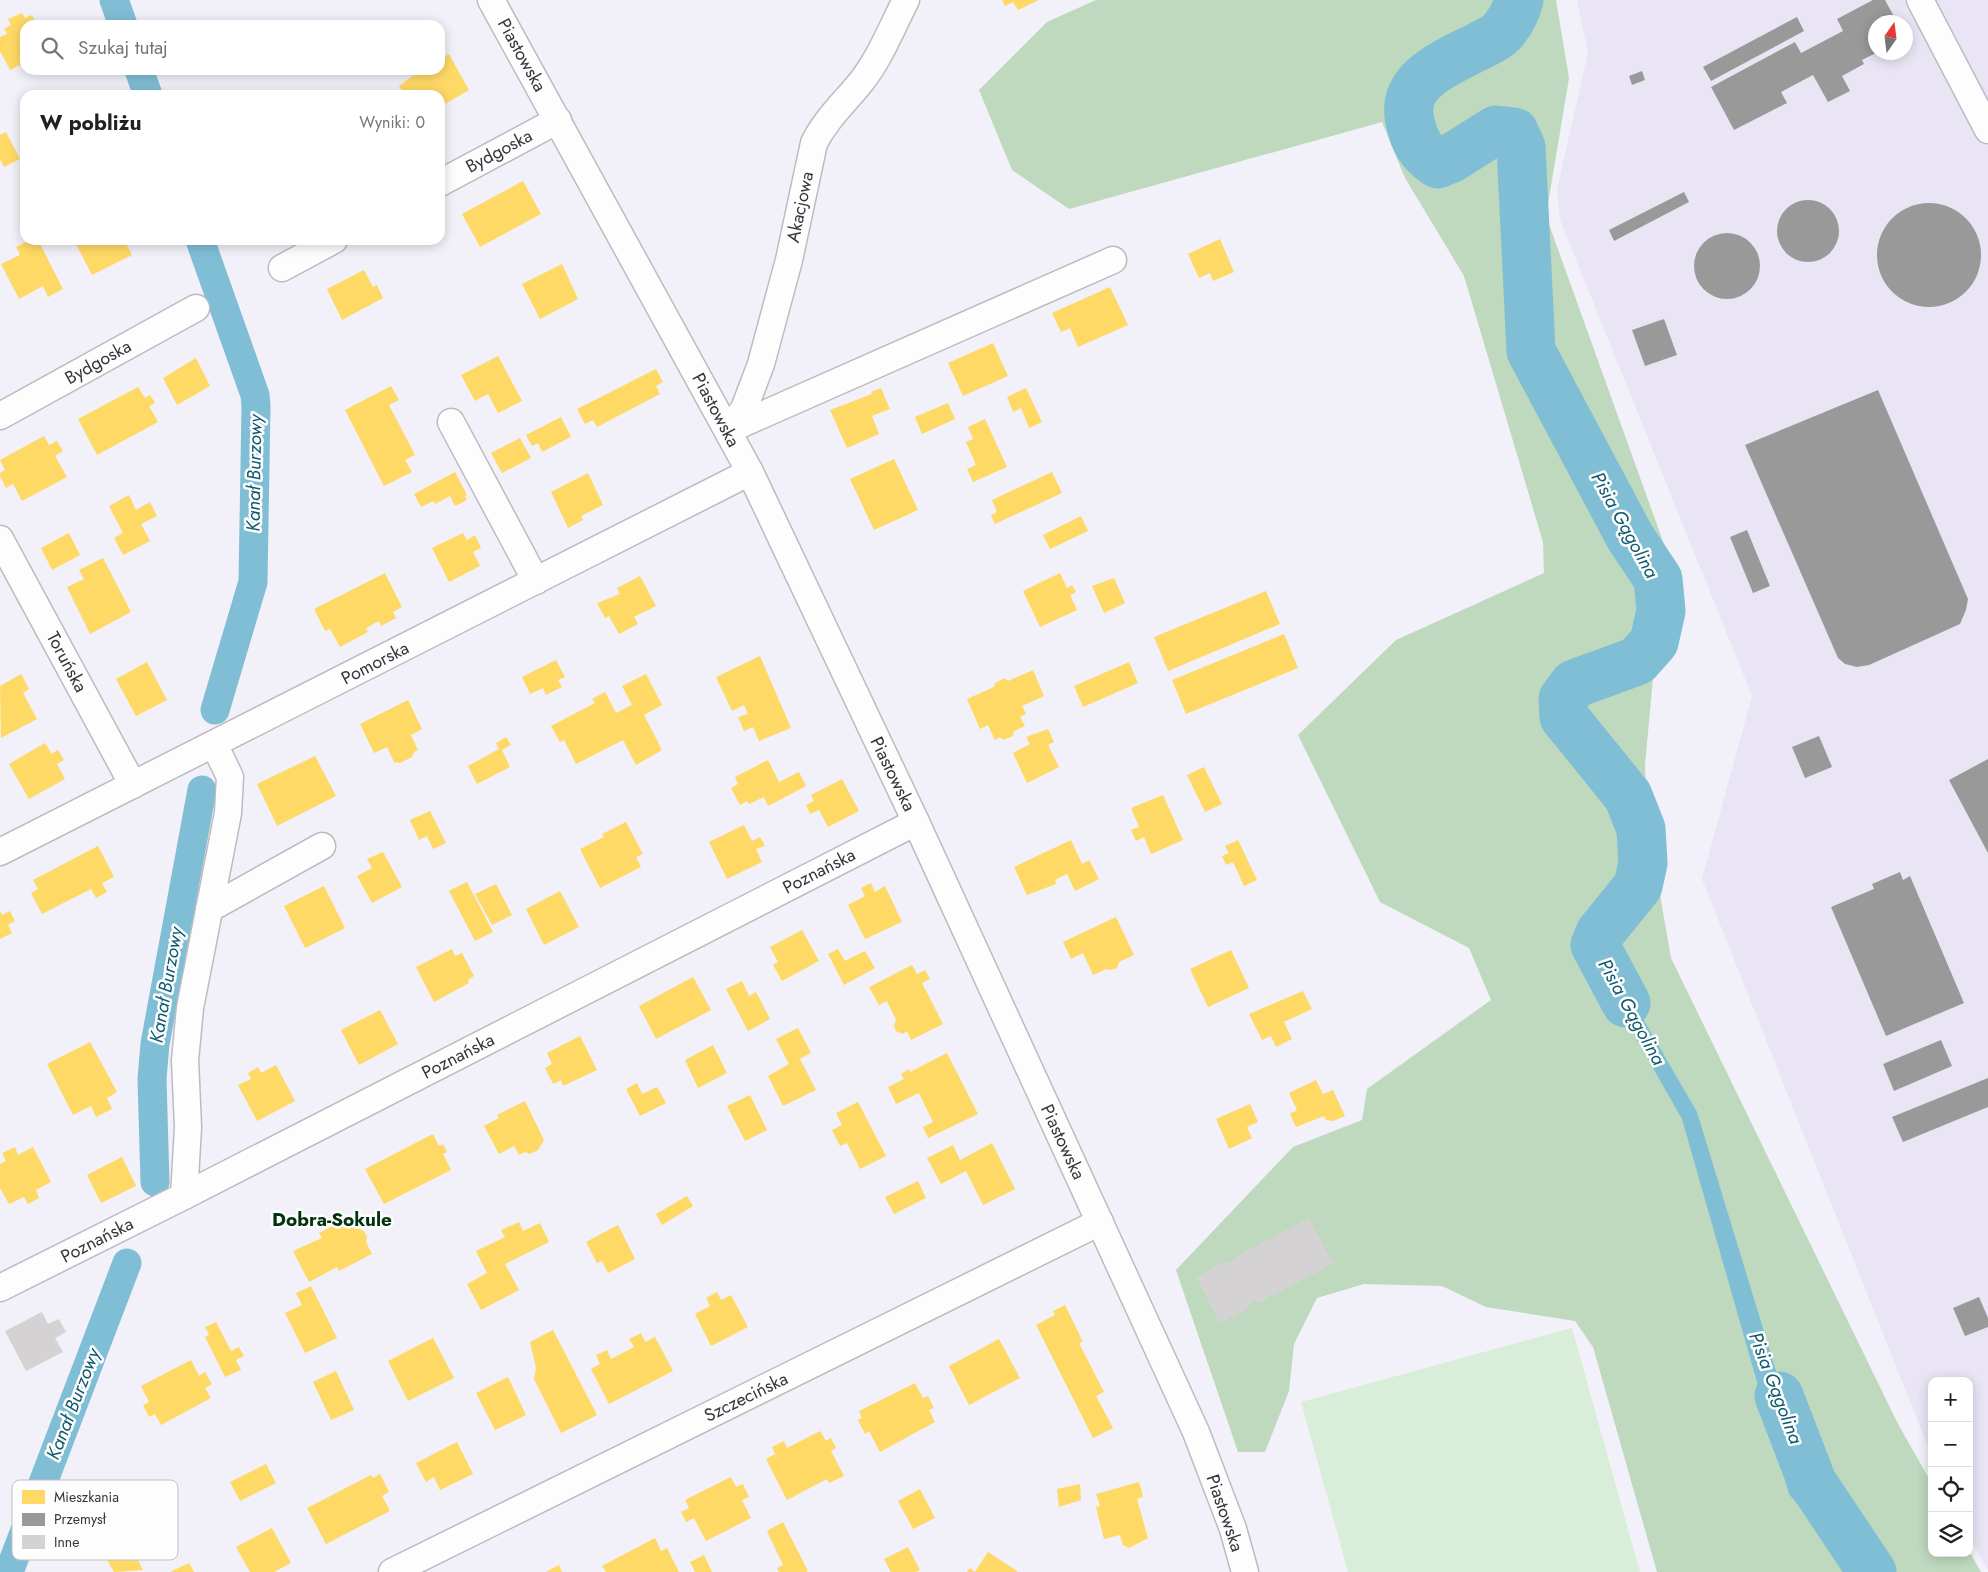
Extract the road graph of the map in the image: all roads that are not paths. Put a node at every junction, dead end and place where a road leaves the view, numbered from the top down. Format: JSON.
{"nodes":[{"id":1,"x":491,"y":0,"type":"edge"},
{"id":2,"x":906,"y":0,"type":"edge"},
{"id":3,"x":1920,"y":0,"type":"edge"},
{"id":4,"x":558,"y":120,"type":"junction"},
{"id":5,"x":1988,"y":130,"type":"edge"},
{"id":6,"x":445,"y":180,"type":"edge"},
{"id":7,"x":325,"y":245,"type":"edge"},
{"id":8,"x":1113,"y":260,"type":"dead end"},
{"id":9,"x":282,"y":268,"type":"dead end"},
{"id":10,"x":196,"y":308,"type":"dead end"},
{"id":11,"x":0,"y":416,"type":"edge"},
{"id":12,"x":451,"y":422,"type":"dead end"},
{"id":13,"x":728,"y":430,"type":"junction"},
{"id":14,"x":750,"y":472,"type":"junction"},
{"id":15,"x":0,"y":539,"type":"edge"},
{"id":16,"x":536,"y":580,"type":"junction"},
{"id":17,"x":214,"y":744,"type":"junction"},
{"id":18,"x":133,"y":785,"type":"junction"},
{"id":19,"x":916,"y":822,"type":"junction"},
{"id":20,"x":322,"y":846,"type":"dead end"},
{"id":21,"x":0,"y":852,"type":"edge"},
{"id":22,"x":209,"y":908,"type":"junction"},
{"id":23,"x":184,"y":1196,"type":"junction"},
{"id":24,"x":1100,"y":1222,"type":"junction"},
{"id":25,"x":0,"y":1288,"type":"edge"},
{"id":26,"x":392,"y":1572,"type":"edge"},
{"id":27,"x":1245,"y":1572,"type":"edge"}],
"edges":[{"from":1,"to":4,"type":"street","name":"Piastowska"},
{"from":2,"to":13,"type":"street","name":"Akacjowa"},
{"from":3,"to":5,"type":"street"},
{"from":4,"to":6,"type":"street","name":"Bydgoska"},
{"from":4,"to":13,"type":"street","name":"Piastowska"},
{"from":7,"to":9,"type":"street"},
{"from":8,"to":13,"type":"street"},
{"from":10,"to":11,"type":"street","name":"Bydgoska"},
{"from":12,"to":16,"type":"street"},
{"from":13,"to":14,"type":"street","name":"Piastowska"},
{"from":14,"to":16,"type":"street","name":"Pomorska"},
{"from":14,"to":19,"type":"street","name":"Piastowska"},
{"from":15,"to":18,"type":"street","name":"Toruńska"},
{"from":16,"to":17,"type":"street","name":"Pomorska"},
{"from":17,"to":18,"type":"street","name":"Pomorska"},
{"from":17,"to":22,"type":"street"},
{"from":18,"to":21,"type":"street","name":"Pomorska"},
{"from":19,"to":23,"type":"street","name":"Poznańska"},
{"from":19,"to":24,"type":"street","name":"Piastowska"},
{"from":20,"to":22,"type":"street"},
{"from":22,"to":23,"type":"street"},
{"from":23,"to":25,"type":"street","name":"Poznańska"},
{"from":24,"to":26,"type":"street","name":"Szczecińska"},
{"from":24,"to":27,"type":"street","name":"Piastowska"}]}
